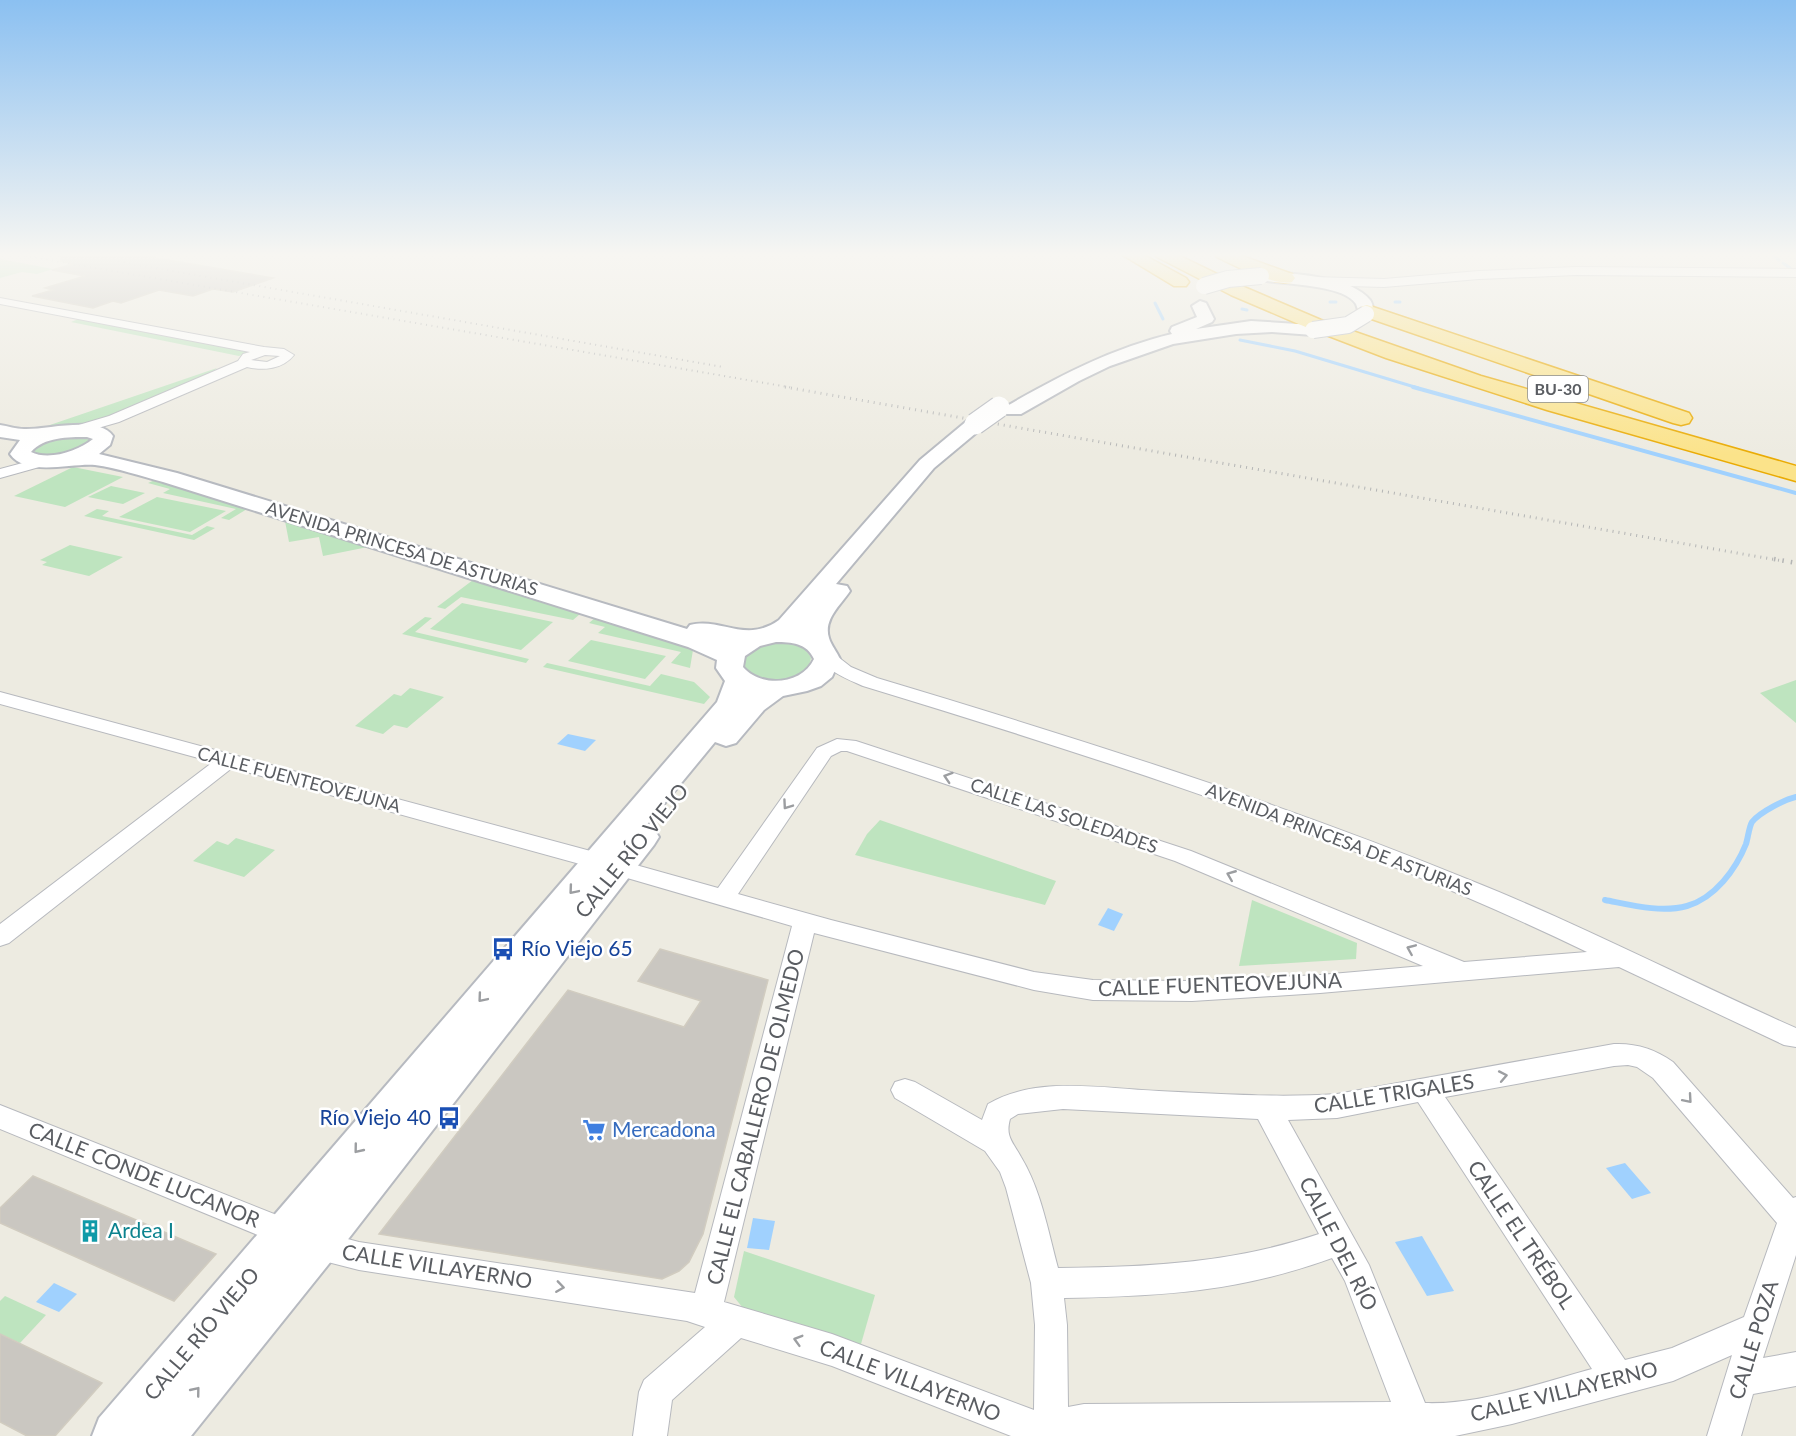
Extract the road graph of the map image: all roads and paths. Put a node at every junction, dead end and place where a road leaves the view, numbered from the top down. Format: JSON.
{"nodes":[{"id":1,"x":48,"y":321,"type":"edge"},
{"id":2,"x":106,"y":321,"type":"edge"},
{"id":3,"x":1203,"y":321,"type":"edge"},
{"id":4,"x":1236,"y":321,"type":"edge"},
{"id":5,"x":1312,"y":321,"type":"edge"},
{"id":6,"x":1351,"y":321,"type":"edge"},
{"id":7,"x":1352,"y":321,"type":"edge"},
{"id":8,"x":1401,"y":321,"type":"edge"},
{"id":9,"x":1274,"y":329,"type":"junction"},
{"id":10,"x":264,"y":351,"type":"junction"},
{"id":11,"x":244,"y":362,"type":"junction"},
{"id":12,"x":261,"y":365,"type":"junction"},
{"id":13,"x":995,"y":417,"type":"junction"},
{"id":14,"x":1700,"y":424,"type":"dead end"},
{"id":15,"x":77,"y":430,"type":"junction"},
{"id":16,"x":0,"y":431,"type":"edge"},
{"id":17,"x":53,"y":434,"type":"junction"},
{"id":18,"x":104,"y":437,"type":"junction"},
{"id":19,"x":0,"y":440,"type":"edge"},
{"id":20,"x":1762,"y":443,"type":"dead end"},
{"id":21,"x":20,"y":452,"type":"junction"},
{"id":22,"x":1796,"y":455,"type":"edge"},
{"id":23,"x":69,"y":458,"type":"junction"},
{"id":24,"x":45,"y":461,"type":"junction"},
{"id":25,"x":0,"y":473,"type":"edge"},
{"id":26,"x":1796,"y":474,"type":"edge"},
{"id":27,"x":1796,"y":479,"type":"edge"},
{"id":28,"x":768,"y":636,"type":"junction"},
{"id":29,"x":824,"y":651,"type":"junction"},
{"id":30,"x":734,"y":669,"type":"junction"},
{"id":31,"x":812,"y":680,"type":"junction"},
{"id":32,"x":870,"y":682,"type":"junction"},
{"id":33,"x":775,"y":689,"type":"junction"},
{"id":34,"x":0,"y":698,"type":"edge"},
{"id":35,"x":230,"y":760,"type":"junction"},
{"id":36,"x":608,"y":865,"type":"junction"},
{"id":37,"x":723,"y":898,"type":"junction"},
{"id":38,"x":805,"y":921,"type":"junction"},
{"id":39,"x":1546,"y":923,"type":"junction"},
{"id":40,"x":0,"y":937,"type":"edge"},
{"id":41,"x":1622,"y":957,"type":"junction"},
{"id":42,"x":1549,"y":964,"type":"junction"},
{"id":43,"x":1465,"y":973,"type":"junction"},
{"id":44,"x":1795,"y":1041,"type":"edge"},
{"id":45,"x":905,"y":1090,"type":"dead end"},
{"id":46,"x":1425,"y":1091,"type":"junction"},
{"id":47,"x":1266,"y":1107,"type":"junction"},
{"id":48,"x":0,"y":1117,"type":"edge"},
{"id":49,"x":996,"y":1127,"type":"junction"},
{"id":50,"x":1794,"y":1215,"type":"edge"},
{"id":51,"x":302,"y":1239,"type":"junction"},
{"id":52,"x":1339,"y":1241,"type":"junction"},
{"id":53,"x":1047,"y":1283,"type":"junction"},
{"id":54,"x":720,"y":1317,"type":"junction"},
{"id":55,"x":1756,"y":1328,"type":"junction"},
{"id":56,"x":1796,"y":1370,"type":"edge"},
{"id":57,"x":1618,"y":1378,"type":"junction"},
{"id":58,"x":1742,"y":1379,"type":"junction"},
{"id":59,"x":1413,"y":1420,"type":"junction"},
{"id":60,"x":1061,"y":1432,"type":"edge"},
{"id":61,"x":117,"y":1436,"type":"edge"},
{"id":62,"x":159,"y":1436,"type":"edge"},
{"id":63,"x":650,"y":1436,"type":"edge"},
{"id":64,"x":1724,"y":1436,"type":"edge"}],
"edges":[{"from":1,"to":11,"type":"street"},
{"from":2,"to":10,"type":"street"},
{"from":3,"to":13,"type":"main road"},
{"from":4,"to":9,"type":"main road"},
{"from":5,"to":26,"type":"highway","number":"BU-30"},
{"from":6,"to":22,"type":"highway","number":"BU-30"},
{"from":7,"to":9,"type":"main road","bridge":true},
{"from":8,"to":14,"type":"highway"},
{"from":9,"to":13,"type":"main road"},
{"from":9,"to":27,"type":"highway"},
{"from":10,"to":11,"type":"street"},
{"from":10,"to":12,"type":"street"},
{"from":11,"to":12,"type":"street"},
{"from":11,"to":15,"type":"street"},
{"from":12,"to":18,"type":"street"},
{"from":13,"to":28,"type":"main road"},
{"from":13,"to":29,"type":"main road"},
{"from":15,"to":17,"type":"main road"},
{"from":15,"to":18,"type":"main road","name":"AVENIDA PRINCESA DE ASTURIAS"},
{"from":16,"to":17,"type":"main road"},
{"from":17,"to":21,"type":"main road"},
{"from":18,"to":23,"type":"main road"},
{"from":18,"to":28,"type":"main road","name":"AVENIDA PRINCESA DE ASTURIAS"},
{"from":19,"to":21,"type":"main road"},
{"from":20,"to":22,"type":"highway"},
{"from":21,"to":24,"type":"main road"},
{"from":21,"to":25,"type":"street"},
{"from":23,"to":24,"type":"main road"},
{"from":23,"to":30,"type":"main road","name":"AVENIDA PRINCESA DE ASTURIAS"},
{"from":24,"to":25,"type":"street"},
{"from":28,"to":29,"type":"main road"},
{"from":28,"to":30,"type":"main road"},
{"from":29,"to":31,"type":"main road"},
{"from":29,"to":32,"type":"street","name":"AVENIDA PRINCESA DE ASTURIAS"},
{"from":30,"to":33,"type":"main road"},
{"from":30,"to":36,"type":"main road","name":"CALLE RÍO VIEJO"},
{"from":31,"to":32,"type":"street","name":"AVENIDA PRINCESA DE ASTURIAS"},
{"from":31,"to":33,"type":"main road"},
{"from":32,"to":39,"type":"street","name":"AVENIDA PRINCESA DE ASTURIAS"},
{"from":33,"to":36,"type":"main road","name":"CALLE RÍO VIEJO"},
{"from":34,"to":35,"type":"street","name":"CALLE FUENTEOVEJUNA"},
{"from":35,"to":36,"type":"street","name":"CALLE FUENTEOVEJUNA"},
{"from":35,"to":40,"type":"street"},
{"from":36,"to":37,"type":"street","name":"CALLE FUENTEOVEJUNA"},
{"from":36,"to":51,"type":"main road","name":"CALLE RÍO VIEJO"},
{"from":37,"to":38,"type":"street","name":"CALLE FUENTEOVEJUNA"},
{"from":43,"to":37,"type":"street","name":"CALLE LAS SOLEDADES","one_way":true},
{"from":38,"to":43,"type":"street","name":"CALLE FUENTEOVEJUNA"},
{"from":38,"to":54,"type":"street","name":"CALLE EL CABALLERO DE OLMEDO"},
{"from":39,"to":41,"type":"street","name":"AVENIDA PRINCESA DE ASTURIAS"},
{"from":39,"to":42,"type":"street"},
{"from":41,"to":42,"type":"street","name":"CALLE FUENTEOVEJUNA"},
{"from":41,"to":44,"type":"street","name":"AVENIDA PRINCESA DE ASTURIAS"},
{"from":42,"to":43,"type":"street","name":"CALLE FUENTEOVEJUNA"},
{"from":45,"to":49,"type":"street"},
{"from":46,"to":47,"type":"street","name":"CALLE TRIGALES"},
{"from":46,"to":50,"type":"street","name":"CALLE TRIGALES","one_way":true},
{"from":46,"to":57,"type":"street","name":"CALLE EL TRÉBOL"},
{"from":47,"to":49,"type":"street","name":"CALLE TRIGALES"},
{"from":47,"to":52,"type":"street","name":"CALLE DEL RÍO"},
{"from":48,"to":51,"type":"street","name":"CALLE CONDE LUCANOR"},
{"from":49,"to":53,"type":"street"},
{"from":50,"to":55,"type":"street","name":"CALLE POZA"},
{"from":51,"to":54,"type":"street","name":"CALLE VILLAYERNO","one_way":true},
{"from":51,"to":61,"type":"main road","name":"CALLE RÍO VIEJO"},
{"from":62,"to":51,"type":"main road","name":"CALLE RÍO VIEJO","one_way":true},
{"from":52,"to":53,"type":"street"},
{"from":52,"to":59,"type":"street","name":"CALLE DEL RÍO"},
{"from":53,"to":60,"type":"street"},
{"from":60,"to":54,"type":"street","name":"CALLE VILLAYERNO","one_way":true},
{"from":54,"to":63,"type":"street"},
{"from":55,"to":57,"type":"street","name":"CALLE VILLAYERNO"},
{"from":55,"to":58,"type":"street","name":"CALLE POZA"},
{"from":56,"to":58,"type":"street"},
{"from":57,"to":59,"type":"street","name":"CALLE VILLAYERNO"},
{"from":58,"to":64,"type":"street","name":"CALLE POZA"},
{"from":59,"to":60,"type":"street","name":"CALLE VILLAYERNO"}]}
